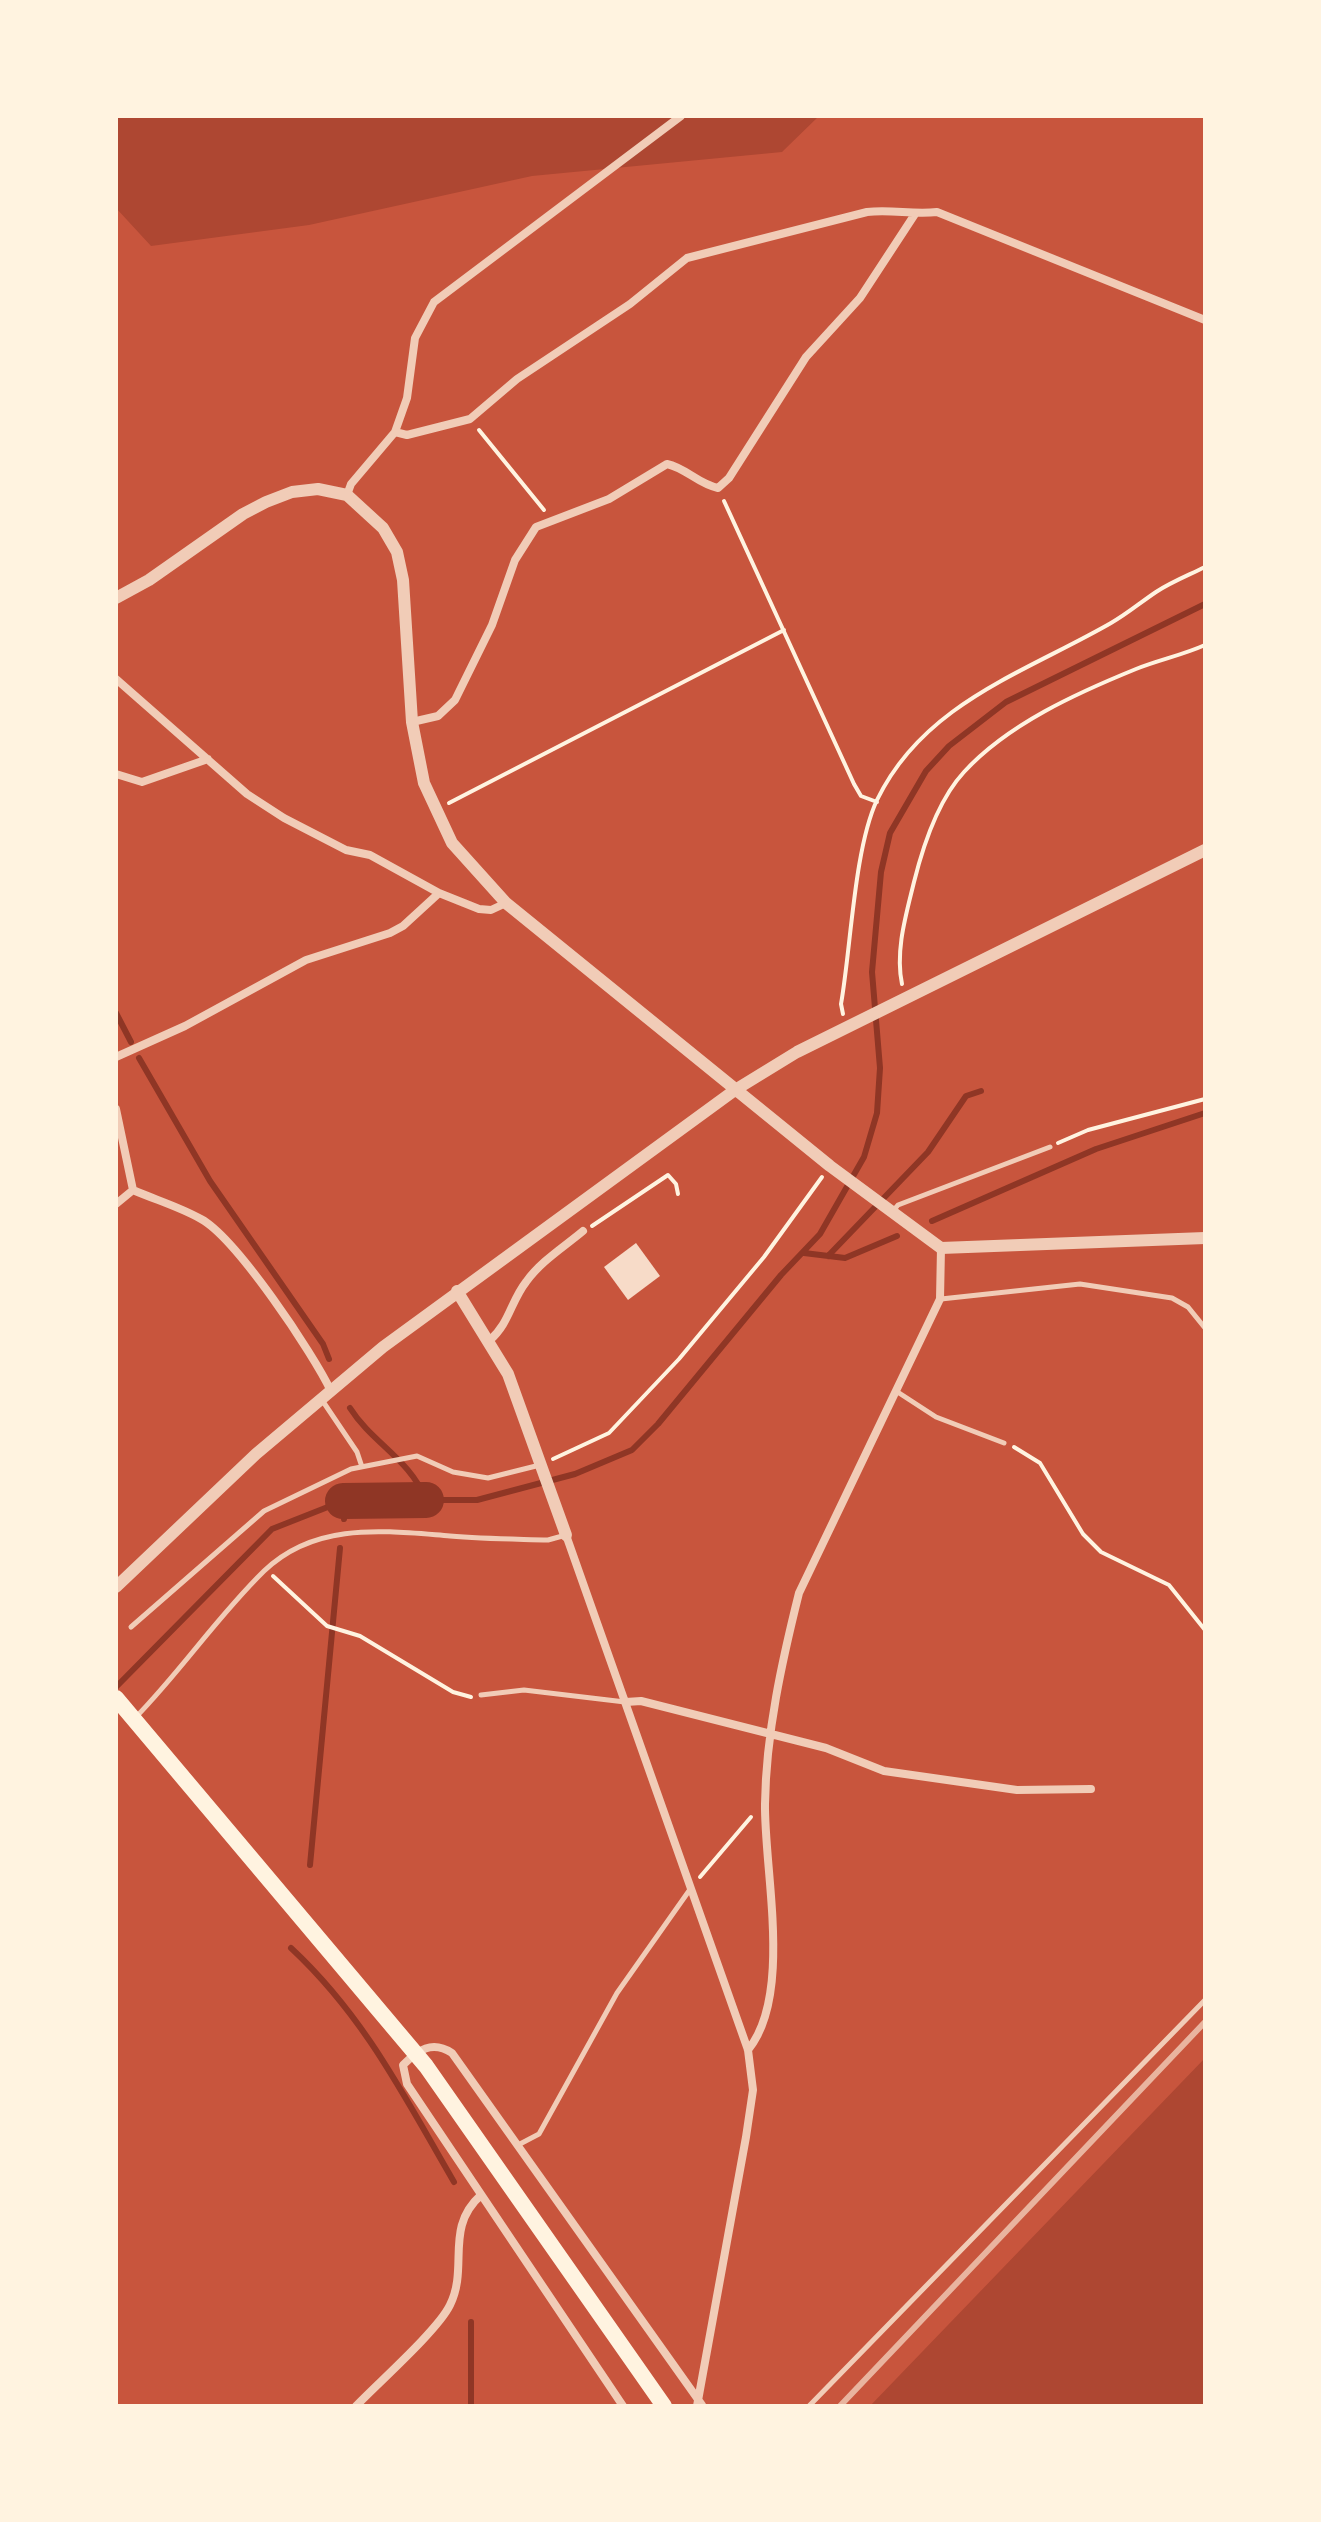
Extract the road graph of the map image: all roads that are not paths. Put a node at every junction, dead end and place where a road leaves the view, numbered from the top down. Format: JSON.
{"nodes":[{"id":1,"x":681,"y":116,"type":"edge"},
{"id":2,"x":915,"y":214,"type":"junction"},
{"id":3,"x":1205,"y":320,"type":"edge"},
{"id":4,"x":395,"y":432,"type":"junction"},
{"id":5,"x":347,"y":495,"type":"junction"},
{"id":6,"x":116,"y":598,"type":"edge"},
{"id":7,"x":116,"y":679,"type":"edge"},
{"id":8,"x":412,"y":722,"type":"junction"},
{"id":9,"x":208,"y":759,"type":"junction"},
{"id":10,"x":116,"y":774,"type":"edge"},
{"id":11,"x":1205,"y":850,"type":"edge"},
{"id":12,"x":439,"y":893,"type":"junction"},
{"id":13,"x":506,"y":903,"type":"junction"},
{"id":14,"x":116,"y":1057,"type":"edge"},
{"id":15,"x":735,"y":1090,"type":"junction"},
{"id":16,"x":116,"y":1109,"type":"edge"},
{"id":17,"x":1050,"y":1147,"type":"road end"},
{"id":18,"x":133,"y":1190,"type":"junction"},
{"id":19,"x":116,"y":1204,"type":"edge"},
{"id":20,"x":888,"y":1209,"type":"junction"},
{"id":21,"x":583,"y":1231,"type":"road end"},
{"id":22,"x":1205,"y":1238,"type":"edge"},
{"id":23,"x":941,"y":1248,"type":"junction"},
{"id":24,"x":457,"y":1291,"type":"junction"},
{"id":25,"x":940,"y":1299,"type":"junction"},
{"id":26,"x":1205,"y":1328,"type":"edge"},
{"id":27,"x":490,"y":1340,"type":"junction"},
{"id":28,"x":896,"y":1391,"type":"junction"},
{"id":29,"x":326,"y":1395,"type":"junction"},
{"id":30,"x":1004,"y":1443,"type":"road end"},
{"id":31,"x":362,"y":1467,"type":"junction"},
{"id":32,"x":543,"y":1469,"type":"junction"},
{"id":33,"x":564,"y":1530,"type":"junction"},
{"id":34,"x":116,"y":1587,"type":"edge"},
{"id":35,"x":131,"y":1627,"type":"dead end"},
{"id":36,"x":481,"y":1695,"type":"road end"},
{"id":37,"x":626,"y":1702,"type":"junction"},
{"id":38,"x":126,"y":1709,"type":"edge"},
{"id":39,"x":772,"y":1736,"type":"junction"},
{"id":40,"x":1091,"y":1789,"type":"dead end"},
{"id":41,"x":691,"y":1888,"type":"junction"},
{"id":42,"x":1205,"y":2000,"type":"edge"},
{"id":43,"x":748,"y":2050,"type":"junction"},
{"id":44,"x":415,"y":2053,"type":"junction"},
{"id":45,"x":518,"y":2145,"type":"junction"},
{"id":46,"x":481,"y":2195,"type":"junction"},
{"id":47,"x":700,"y":2405,"type":"edge"},
{"id":48,"x":356,"y":2406,"type":"edge"},
{"id":49,"x":623,"y":2406,"type":"edge"},
{"id":50,"x":664,"y":2406,"type":"edge"},
{"id":51,"x":809,"y":2406,"type":"edge"}],
"edges":[{"from":1,"to":4,"type":"street"},
{"from":2,"to":3,"type":"street"},
{"from":2,"to":4,"type":"street"},
{"from":2,"to":8,"type":"street"},
{"from":4,"to":5,"type":"street"},
{"from":5,"to":6,"type":"street"},
{"from":5,"to":8,"type":"street"},
{"from":7,"to":9,"type":"street"},
{"from":8,"to":13,"type":"street"},
{"from":9,"to":10,"type":"street"},
{"from":9,"to":12,"type":"street"},
{"from":11,"to":15,"type":"street"},
{"from":12,"to":13,"type":"street"},
{"from":12,"to":14,"type":"street"},
{"from":13,"to":15,"type":"street"},
{"from":15,"to":20,"type":"street"},
{"from":15,"to":24,"type":"street"},
{"from":16,"to":18,"type":"street"},
{"from":17,"to":20,"type":"lane"},
{"from":18,"to":19,"type":"street"},
{"from":18,"to":29,"type":"street"},
{"from":20,"to":23,"type":"street"},
{"from":21,"to":27,"type":"street"},
{"from":22,"to":23,"type":"street"},
{"from":23,"to":25,"type":"street"},
{"from":24,"to":27,"type":"street"},
{"from":24,"to":29,"type":"street"},
{"from":25,"to":26,"type":"lane"},
{"from":25,"to":28,"type":"street"},
{"from":27,"to":32,"type":"street"},
{"from":28,"to":30,"type":"lane"},
{"from":28,"to":39,"type":"street"},
{"from":29,"to":31,"type":"lane"},
{"from":29,"to":34,"type":"street"},
{"from":31,"to":32,"type":"lane"},
{"from":31,"to":35,"type":"lane"},
{"from":32,"to":33,"type":"street"},
{"from":33,"to":37,"type":"street"},
{"from":33,"to":38,"type":"lane"},
{"from":36,"to":37,"type":"lane"},
{"from":37,"to":39,"type":"street"},
{"from":37,"to":41,"type":"street"},
{"from":38,"to":44,"type":"main road"},
{"from":39,"to":40,"type":"street"},
{"from":39,"to":43,"type":"street"},
{"from":41,"to":43,"type":"street"},
{"from":41,"to":45,"type":"lane"},
{"from":42,"to":51,"type":"lane"},
{"from":43,"to":47,"type":"street"},
{"from":44,"to":45,"type":"street"},
{"from":44,"to":46,"type":"street"},
{"from":44,"to":50,"type":"main road"},
{"from":45,"to":47,"type":"street"},
{"from":46,"to":48,"type":"street"},
{"from":46,"to":49,"type":"street"}]}
